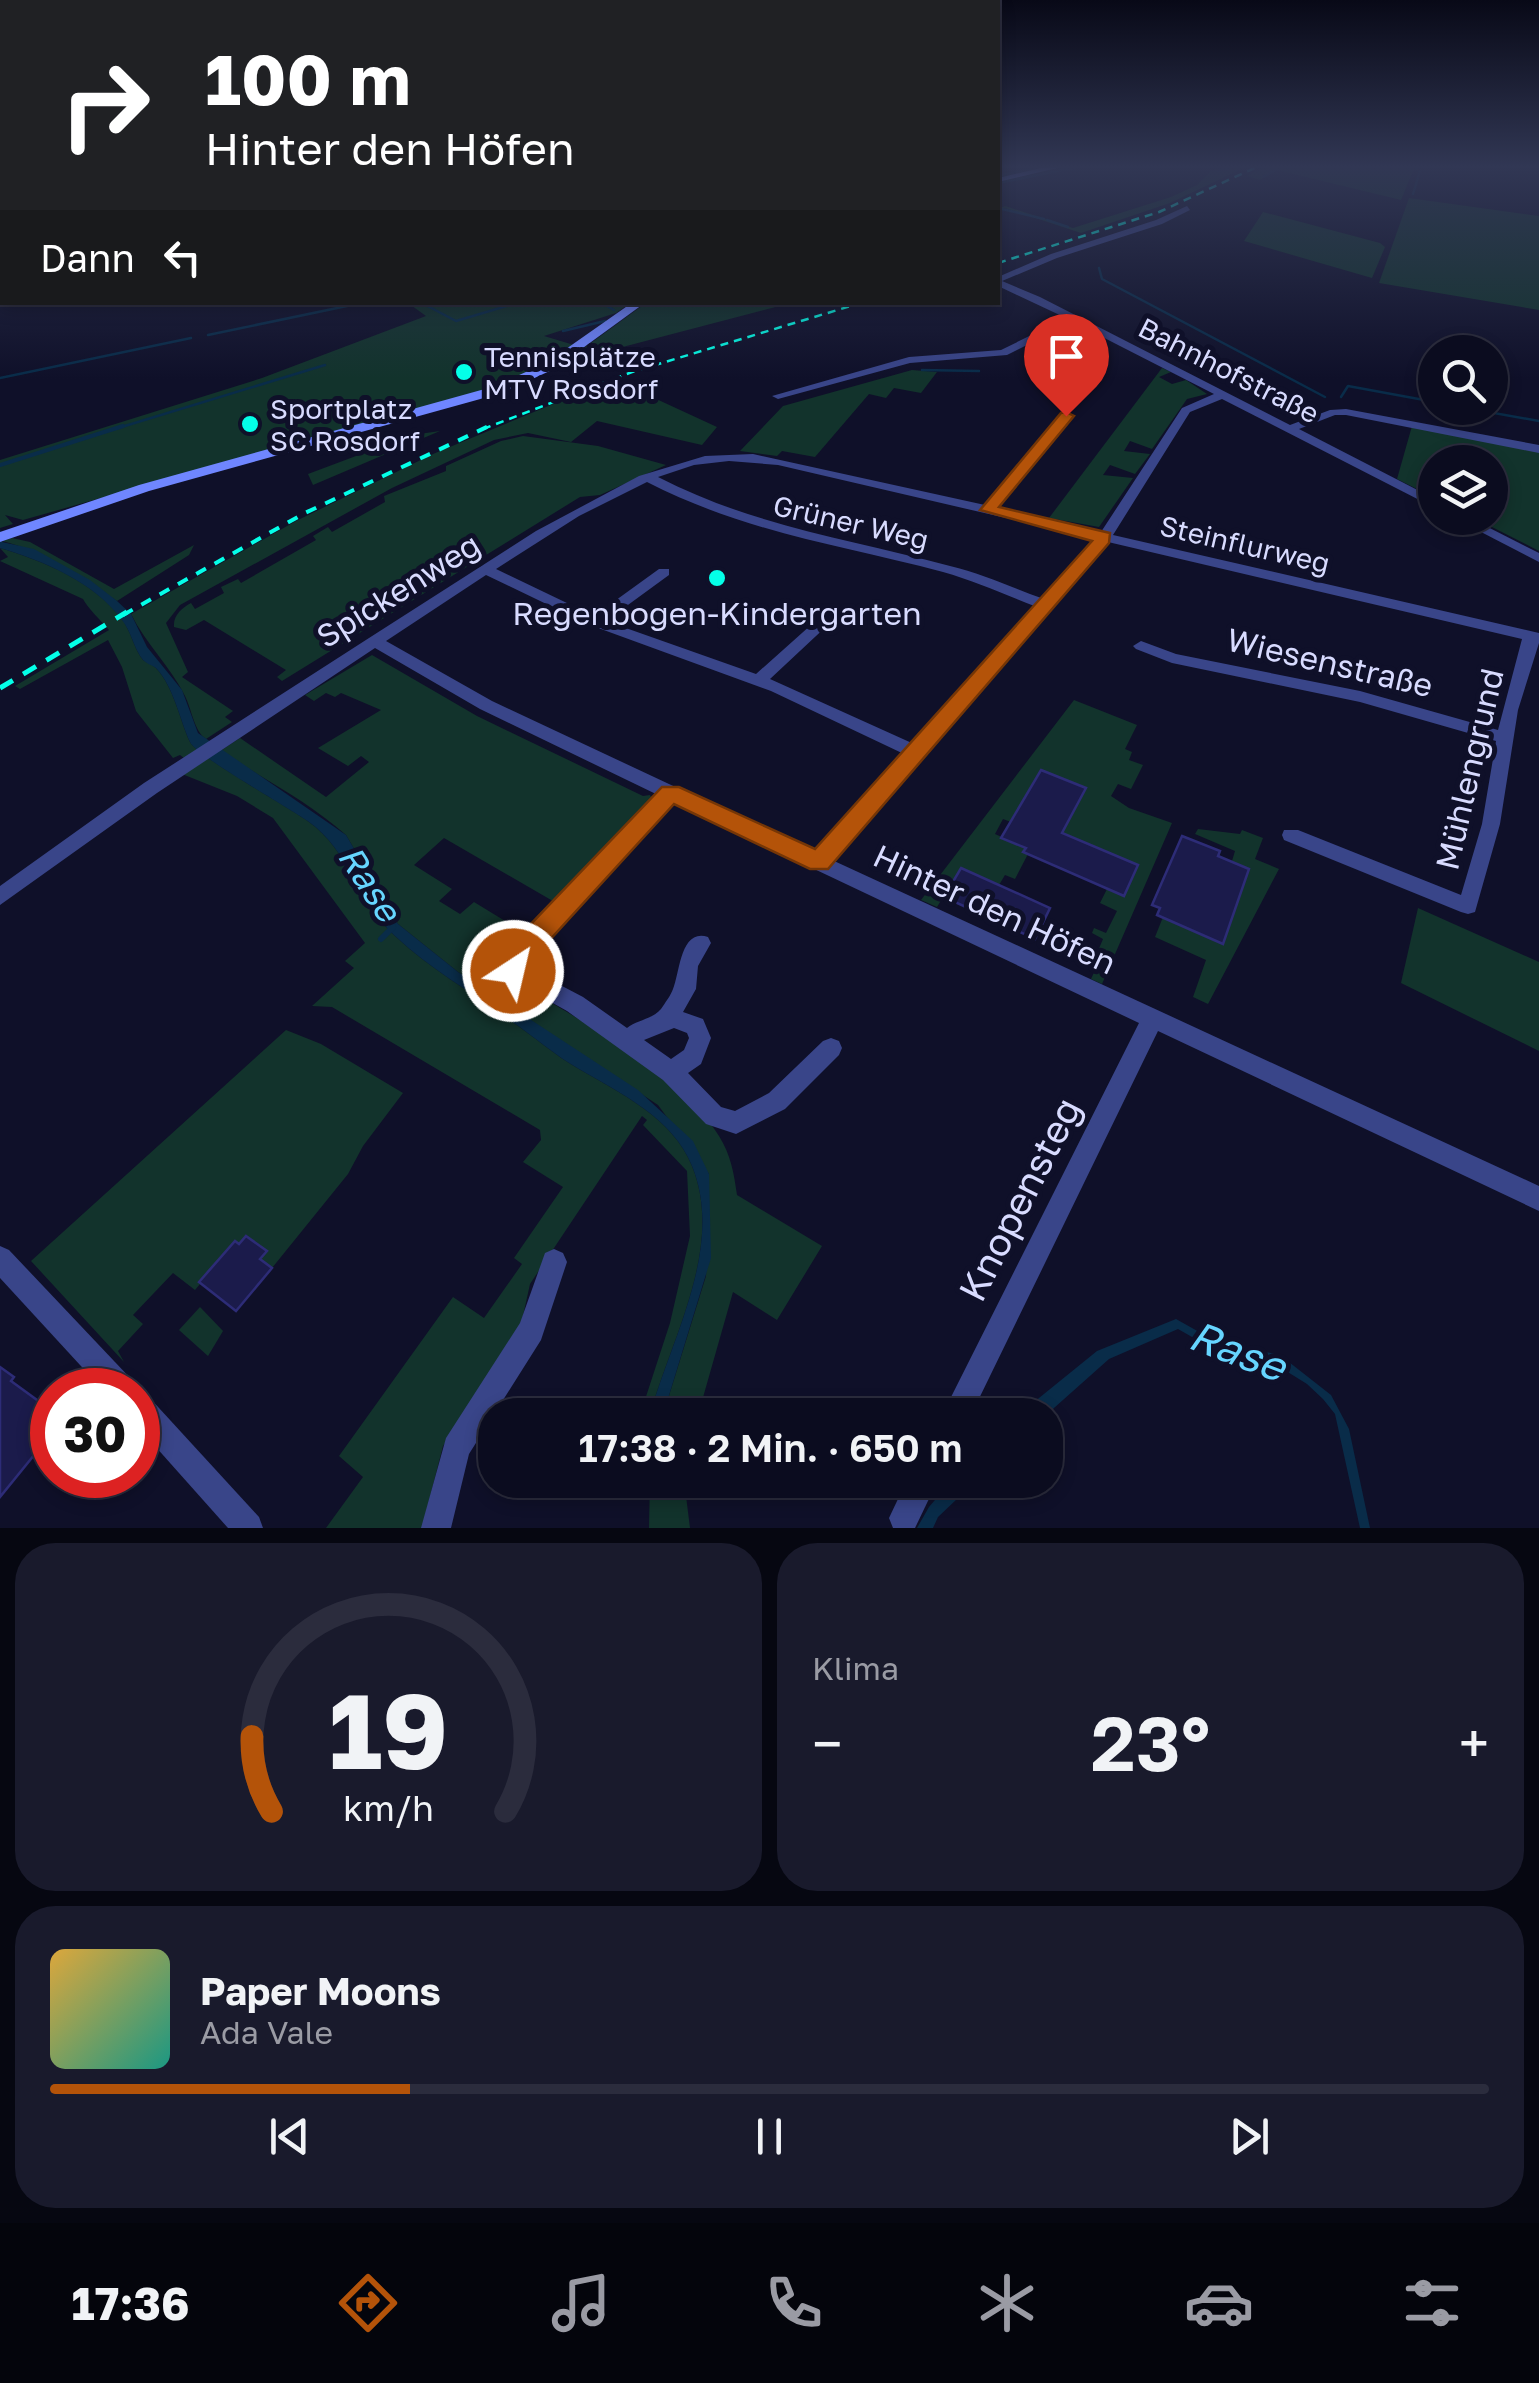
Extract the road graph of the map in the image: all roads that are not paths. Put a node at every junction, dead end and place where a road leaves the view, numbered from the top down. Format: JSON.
{"nodes":[{"id":1,"x":1115,"y":236,"type":"edge"},
{"id":2,"x":1000,"y":281,"type":"edge"},
{"id":3,"x":1000,"y":283,"type":"edge"},
{"id":4,"x":636,"y":305,"type":"edge"},
{"id":5,"x":1074,"y":318,"type":"junction"},
{"id":6,"x":1222,"y":395,"type":"junction"},
{"id":7,"x":778,"y":396,"type":"dead end"},
{"id":8,"x":1066,"y":416,"type":"dead end"},
{"id":9,"x":1289,"y":429,"type":"junction"},
{"id":10,"x":1539,"y":449,"type":"edge"},
{"id":11,"x":648,"y":477,"type":"junction"},
{"id":12,"x":1418,"y":495,"type":"edge"},
{"id":13,"x":988,"y":510,"type":"junction"},
{"id":14,"x":1494,"y":535,"type":"edge"},
{"id":15,"x":6,"y":536,"type":"edge"},
{"id":16,"x":1103,"y":536,"type":"junction"},
{"id":17,"x":1539,"y":558,"type":"edge"},
{"id":18,"x":486,"y":570,"type":"junction"},
{"id":19,"x":664,"y":572,"type":"dead end"},
{"id":20,"x":1046,"y":605,"type":"junction"},
{"id":21,"x":826,"y":618,"type":"dead end"},
{"id":22,"x":595,"y":622,"type":"junction"},
{"id":23,"x":1535,"y":637,"type":"edge"},
{"id":24,"x":374,"y":641,"type":"junction"},
{"id":25,"x":1141,"y":646,"type":"dead end"},
{"id":26,"x":758,"y":680,"type":"junction"},
{"id":27,"x":1506,"y":738,"type":"junction"},
{"id":28,"x":917,"y":753,"type":"junction"},
{"id":29,"x":670,"y":793,"type":"junction"},
{"id":30,"x":1291,"y":835,"type":"dead end"},
{"id":31,"x":819,"y":862,"type":"junction"},
{"id":32,"x":0,"y":897,"type":"edge"},
{"id":33,"x":701,"y":943,"type":"dead end"},
{"id":34,"x":667,"y":1018,"type":"junction"},
{"id":35,"x":1152,"y":1018,"type":"junction"},
{"id":36,"x":628,"y":1040,"type":"junction"},
{"id":37,"x":831,"y":1048,"type":"dead end"},
{"id":38,"x":671,"y":1072,"type":"junction"},
{"id":39,"x":1539,"y":1199,"type":"edge"},
{"id":40,"x":0,"y":1259,"type":"edge"},
{"id":41,"x":554,"y":1262,"type":"dead end"},
{"id":42,"x":102,"y":1368,"type":"edge"},
{"id":43,"x":964,"y":1398,"type":"edge"},
{"id":44,"x":160,"y":1430,"type":"edge"},
{"id":45,"x":914,"y":1498,"type":"edge"},
{"id":46,"x":904,"y":1518,"type":"dead end"},
{"id":47,"x":248,"y":1528,"type":"edge"},
{"id":48,"x":436,"y":1528,"type":"edge"}],
"edges":[{"from":1,"to":2,"type":"street","name":"Bahnhofstraße"},
{"from":3,"to":5,"type":"street","name":"Bahnhofstraße"},
{"from":4,"to":15,"type":"main road"},
{"from":5,"to":6,"type":"street","name":"Bahnhofstraße"},
{"from":5,"to":7,"type":"street"},
{"from":6,"to":9,"type":"street","name":"Bahnhofstraße"},
{"from":6,"to":16,"type":"street"},
{"from":8,"to":13,"type":"street"},
{"from":9,"to":10,"type":"street"},
{"from":9,"to":12,"type":"street","name":"Bahnhofstraße"},
{"from":11,"to":13,"type":"street","name":"Steinflurweg"},
{"from":11,"to":18,"type":"street","name":"Spickenweg"},
{"from":11,"to":20,"type":"street","name":"Grüner Weg"},
{"from":13,"to":16,"type":"street","name":"Steinflurweg"},
{"from":14,"to":17,"type":"street"},
{"from":16,"to":20,"type":"street"},
{"from":16,"to":23,"type":"street","name":"Steinflurweg"},
{"from":18,"to":22,"type":"street"},
{"from":18,"to":24,"type":"street","name":"Spickenweg"},
{"from":19,"to":22,"type":"street"},
{"from":20,"to":28,"type":"street"},
{"from":21,"to":26,"type":"street"},
{"from":22,"to":26,"type":"street"},
{"from":23,"to":27,"type":"street","name":"Mühlengrund"},
{"from":24,"to":29,"type":"street","name":"Hinter den Höfen"},
{"from":24,"to":32,"type":"street","name":"Spickenweg"},
{"from":25,"to":27,"type":"street","name":"Wiesenstraße"},
{"from":26,"to":28,"type":"street"},
{"from":27,"to":30,"type":"street","name":"Mühlengrund"},
{"from":28,"to":31,"type":"street"},
{"from":29,"to":31,"type":"street","name":"Hinter den Höfen"},
{"from":29,"to":36,"type":"street"},
{"from":31,"to":35,"type":"street","name":"Hinter den Höfen"},
{"from":33,"to":34,"type":"street"},
{"from":34,"to":36,"type":"street"},
{"from":34,"to":38,"type":"street"},
{"from":35,"to":39,"type":"street","name":"Hinter den Höfen"},
{"from":35,"to":43,"type":"street","name":"Knopensteg"},
{"from":36,"to":38,"type":"street"},
{"from":37,"to":38,"type":"street"},
{"from":40,"to":42,"type":"street"},
{"from":41,"to":48,"type":"street"},
{"from":44,"to":47,"type":"street"},
{"from":45,"to":46,"type":"street"}]}
